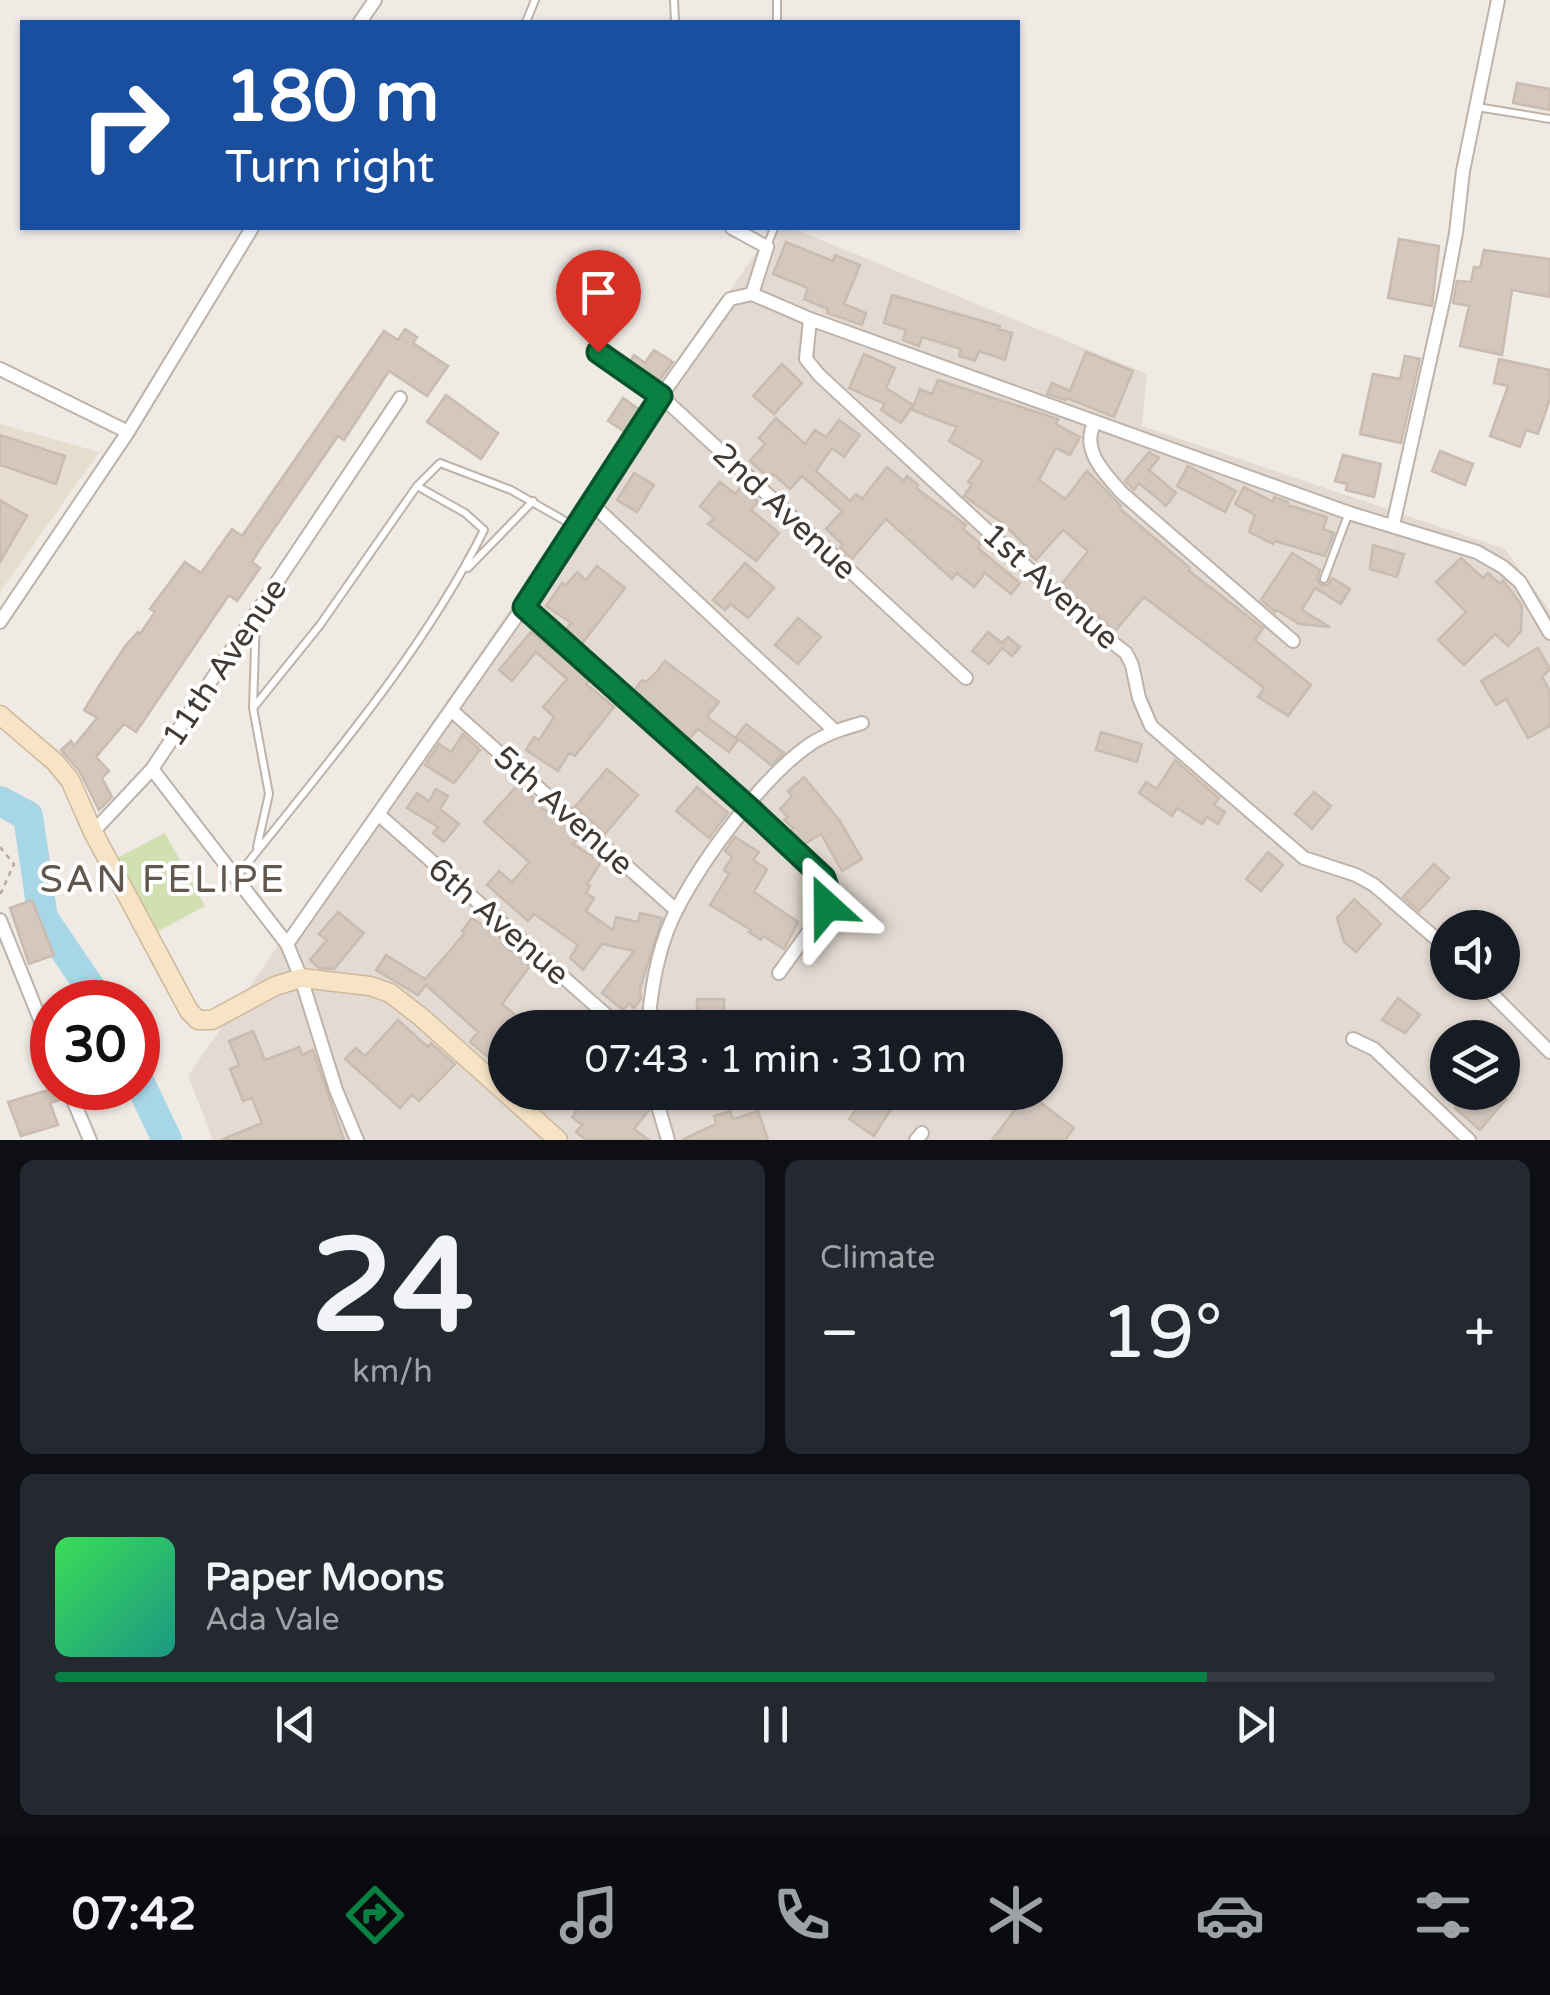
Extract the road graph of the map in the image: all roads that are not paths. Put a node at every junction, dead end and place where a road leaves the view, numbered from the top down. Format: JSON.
{"nodes":[{"id":1,"x":1498,"y":0,"type":"edge"},
{"id":2,"x":1475,"y":107,"type":"junction"},
{"id":3,"x":1550,"y":120,"type":"edge"},
{"id":4,"x":251,"y":230,"type":"edge"},
{"id":5,"x":736,"y":230,"type":"edge"},
{"id":6,"x":773,"y":230,"type":"edge"},
{"id":7,"x":767,"y":247,"type":"junction"},
{"id":8,"x":752,"y":294,"type":"junction"},
{"id":9,"x":810,"y":320,"type":"junction"},
{"id":10,"x":598,"y":352,"type":"dead end"},
{"id":11,"x":0,"y":368,"type":"edge"},
{"id":12,"x":661,"y":396,"type":"junction"},
{"id":13,"x":400,"y":398,"type":"dead end"},
{"id":14,"x":1095,"y":422,"type":"junction"},
{"id":15,"x":128,"y":432,"type":"junction"},
{"id":16,"x":417,"y":486,"type":"junction"},
{"id":17,"x":532,"y":501,"type":"junction"},
{"id":18,"x":592,"y":504,"type":"junction"},
{"id":19,"x":1349,"y":512,"type":"junction"},
{"id":20,"x":1393,"y":525,"type":"junction"},
{"id":21,"x":575,"y":526,"type":"junction"},
{"id":22,"x":462,"y":575,"type":"junction"},
{"id":23,"x":1324,"y":580,"type":"dead end"},
{"id":24,"x":524,"y":607,"type":"junction"},
{"id":25,"x":256,"y":614,"type":"junction"},
{"id":26,"x":0,"y":622,"type":"edge"},
{"id":27,"x":1550,"y":634,"type":"edge"},
{"id":28,"x":1293,"y":642,"type":"dead end"},
{"id":29,"x":966,"y":678,"type":"dead end"},
{"id":30,"x":253,"y":708,"type":"junction"},
{"id":31,"x":451,"y":710,"type":"junction"},
{"id":32,"x":0,"y":715,"type":"edge"},
{"id":33,"x":862,"y":724,"type":"dead end"},
{"id":34,"x":834,"y":731,"type":"junction"},
{"id":35,"x":152,"y":769,"type":"junction"},
{"id":36,"x":748,"y":807,"type":"junction"},
{"id":37,"x":378,"y":814,"type":"junction"},
{"id":38,"x":93,"y":832,"type":"junction"},
{"id":39,"x":256,"y":853,"type":"junction"},
{"id":40,"x":235,"y":880,"type":"junction"},
{"id":41,"x":676,"y":910,"type":"junction"},
{"id":42,"x":0,"y":920,"type":"edge"},
{"id":43,"x":1430,"y":934,"type":"edge"},
{"id":44,"x":287,"y":944,"type":"junction"},
{"id":45,"x":779,"y":973,"type":"dead end"},
{"id":46,"x":301,"y":978,"type":"junction"},
{"id":47,"x":30,"y":994,"type":"edge"},
{"id":48,"x":1498,"y":1000,"type":"edge"},
{"id":49,"x":601,"y":1010,"type":"edge"},
{"id":50,"x":649,"y":1010,"type":"edge"},
{"id":51,"x":1352,"y":1039,"type":"dead end"},
{"id":52,"x":1550,"y":1052,"type":"edge"},
{"id":53,"x":488,"y":1077,"type":"edge"},
{"id":54,"x":77,"y":1110,"type":"edge"},
{"id":55,"x":525,"y":1110,"type":"edge"},
{"id":56,"x":659,"y":1110,"type":"edge"},
{"id":57,"x":90,"y":1140,"type":"edge"},
{"id":58,"x":357,"y":1140,"type":"edge"},
{"id":59,"x":558,"y":1140,"type":"edge"},
{"id":60,"x":668,"y":1140,"type":"edge"},
{"id":61,"x":1469,"y":1140,"type":"edge"}],
"edges":[{"from":1,"to":2,"type":"street"},
{"from":2,"to":3,"type":"lane"},
{"from":2,"to":20,"type":"street"},
{"from":4,"to":15,"type":"street"},
{"from":5,"to":7,"type":"street"},
{"from":6,"to":7,"type":"lane"},
{"from":7,"to":8,"type":"street"},
{"from":8,"to":9,"type":"street"},
{"from":8,"to":12,"type":"street"},
{"from":9,"to":14,"type":"street"},
{"from":9,"to":43,"type":"street","name":"1st Avenue"},
{"from":10,"to":12,"type":"lane","name":"2nd Avenue"},
{"from":11,"to":15,"type":"street"},
{"from":12,"to":18,"type":"street"},
{"from":12,"to":29,"type":"street","name":"2nd Avenue"},
{"from":13,"to":25,"type":"street","name":"11th Avenue"},
{"from":14,"to":19,"type":"street"},
{"from":14,"to":28,"type":"street"},
{"from":15,"to":26,"type":"street"},
{"from":16,"to":17,"type":"lane"},
{"from":16,"to":22,"type":"lane"},
{"from":16,"to":30,"type":"lane"},
{"from":17,"to":21,"type":"lane"},
{"from":17,"to":22,"type":"lane"},
{"from":18,"to":21,"type":"street"},
{"from":18,"to":34,"type":"street"},
{"from":19,"to":20,"type":"street"},
{"from":19,"to":23,"type":"lane"},
{"from":20,"to":27,"type":"street"},
{"from":21,"to":24,"type":"street"},
{"from":22,"to":39,"type":"lane"},
{"from":24,"to":31,"type":"street"},
{"from":24,"to":36,"type":"street"},
{"from":25,"to":30,"type":"lane"},
{"from":25,"to":35,"type":"street","name":"11th Avenue"},
{"from":30,"to":39,"type":"lane"},
{"from":31,"to":37,"type":"street"},
{"from":31,"to":41,"type":"street","name":"5th Avenue"},
{"from":32,"to":38,"type":"street"},
{"from":33,"to":34,"type":"street"},
{"from":34,"to":36,"type":"street"},
{"from":35,"to":38,"type":"street"},
{"from":35,"to":40,"type":"street","name":"11th Avenue"},
{"from":36,"to":41,"type":"street"},
{"from":36,"to":45,"type":"street"},
{"from":37,"to":44,"type":"street"},
{"from":37,"to":49,"type":"street","name":"6th Avenue"},
{"from":38,"to":46,"type":"street"},
{"from":39,"to":40,"type":"lane"},
{"from":40,"to":44,"type":"street","name":"11th Avenue"},
{"from":41,"to":50,"type":"street"},
{"from":42,"to":47,"type":"street"},
{"from":44,"to":46,"type":"street","name":"11th Avenue"},
{"from":46,"to":53,"type":"street"},
{"from":46,"to":58,"type":"street","name":"11th Avenue"},
{"from":48,"to":52,"type":"street"},
{"from":51,"to":61,"type":"street"},
{"from":54,"to":57,"type":"street"},
{"from":55,"to":59,"type":"street"},
{"from":56,"to":60,"type":"street"}]}
